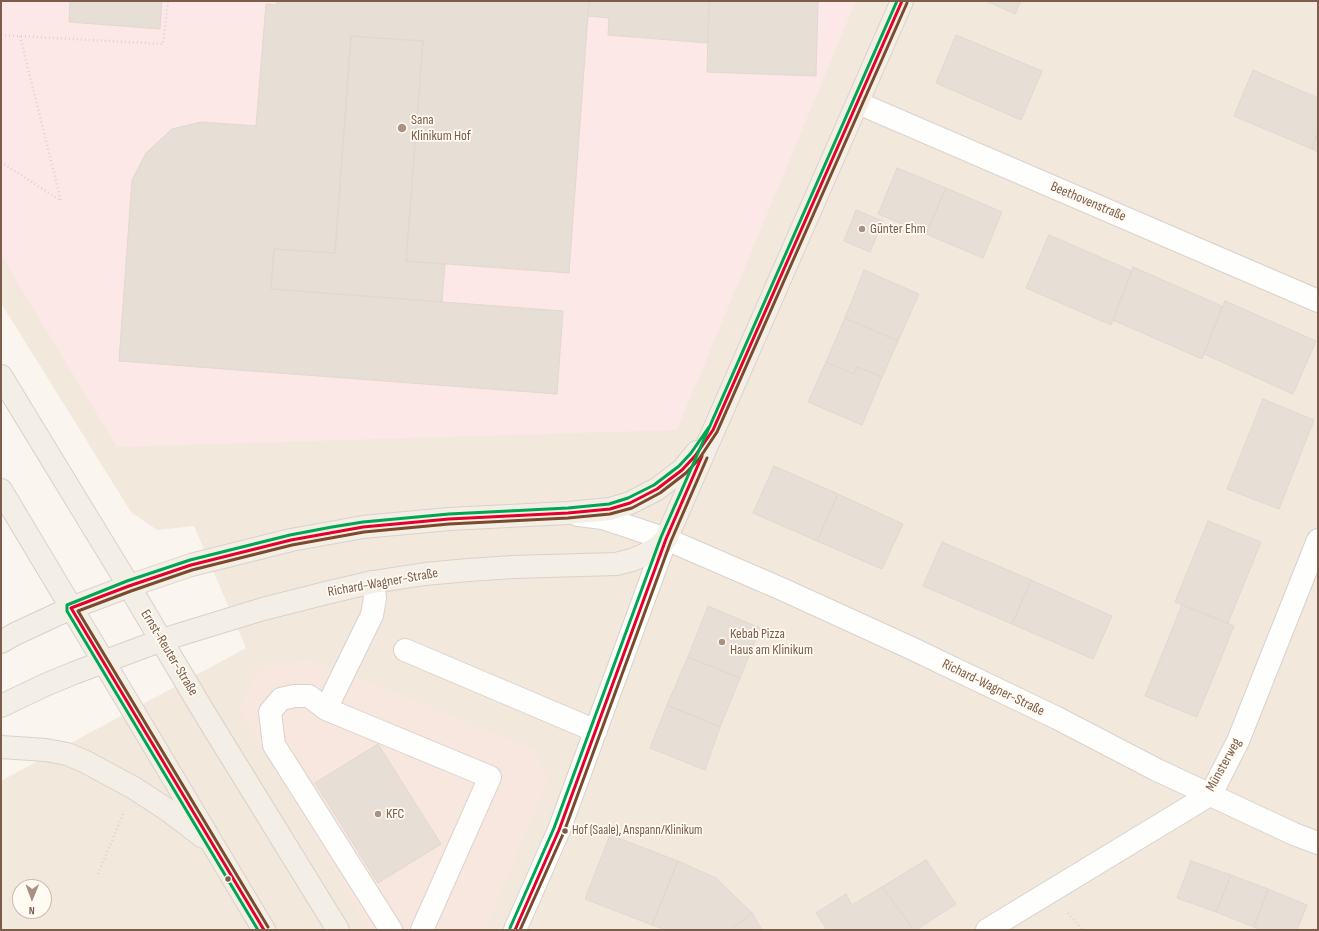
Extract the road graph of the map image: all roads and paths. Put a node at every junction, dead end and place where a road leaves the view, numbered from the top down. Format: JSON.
{"nodes":[{"id":1,"x":168,"y":1,"type":"edge"},
{"id":2,"x":902,"y":1,"type":"edge"},
{"id":3,"x":1,"y":35,"type":"edge"},
{"id":4,"x":20,"y":36,"type":"junction"},
{"id":5,"x":858,"y":103,"type":"junction"},
{"id":6,"x":1,"y":162,"type":"edge"},
{"id":7,"x":1318,"y":302,"type":"edge"},
{"id":8,"x":1,"y":376,"type":"edge"},
{"id":9,"x":713,"y":430,"type":"junction"},
{"id":10,"x":1,"y":490,"type":"edge"},
{"id":11,"x":568,"y":513,"type":"junction"},
{"id":12,"x":666,"y":539,"type":"junction"},
{"id":13,"x":1318,"y":540,"type":"edge"},
{"id":14,"x":1313,"y":566,"type":"edge"},
{"id":15,"x":373,"y":582,"type":"junction"},
{"id":16,"x":129,"y":586,"type":"junction"},
{"id":17,"x":71,"y":608,"type":"junction"},
{"id":18,"x":162,"y":640,"type":"junction"},
{"id":19,"x":1,"y":642,"type":"edge"},
{"id":20,"x":405,"y":650,"type":"dead end"},
{"id":21,"x":104,"y":661,"type":"junction"},
{"id":22,"x":1,"y":706,"type":"edge"},
{"id":23,"x":326,"y":709,"type":"junction"},
{"id":24,"x":596,"y":731,"type":"junction"},
{"id":25,"x":1,"y":747,"type":"edge"},
{"id":26,"x":134,"y":788,"type":"junction"},
{"id":27,"x":1211,"y":794,"type":"junction"},
{"id":28,"x":1318,"y":843,"type":"edge"},
{"id":29,"x":214,"y":845,"type":"junction"},
{"id":30,"x":98,"y":874,"type":"dead end"},
{"id":31,"x":264,"y":930,"type":"edge"},
{"id":32,"x":338,"y":930,"type":"edge"},
{"id":33,"x":391,"y":930,"type":"edge"},
{"id":34,"x":422,"y":930,"type":"edge"},
{"id":35,"x":515,"y":930,"type":"edge"},
{"id":36,"x":987,"y":930,"type":"edge"}],
"edges":[{"from":1,"to":4,"type":"path"},
{"from":2,"to":5,"type":"main road"},
{"from":3,"to":4,"type":"path"},
{"from":4,"to":6,"type":"path"},
{"from":5,"to":7,"type":"street","name":"Beethovenstraße"},
{"from":5,"to":9,"type":"main road"},
{"from":8,"to":16,"type":"main road","name":"Ernst-Reuter-Straße"},
{"from":9,"to":11,"type":"main road","name":"Richard-Wagner-Straße"},
{"from":9,"to":12,"type":"main road"},
{"from":10,"to":17,"type":"main road"},
{"from":11,"to":12,"type":"street","name":"Richard-Wagner-Straße"},
{"from":11,"to":16,"type":"main road","name":"Richard-Wagner-Straße"},
{"from":12,"to":15,"type":"main road","name":"Richard-Wagner-Straße"},
{"from":12,"to":24,"type":"street"},
{"from":12,"to":27,"type":"street","name":"Richard-Wagner-Straße"},
{"from":13,"to":14,"type":"street","name":"Münsterweg"},
{"from":14,"to":27,"type":"street","name":"Münsterweg"},
{"from":15,"to":18,"type":"main road","name":"Richard-Wagner-Straße"},
{"from":15,"to":23,"type":"street"},
{"from":16,"to":17,"type":"main road","name":"Richard-Wagner-Straße"},
{"from":16,"to":18,"type":"main road","name":"Ernst-Reuter-Straße"},
{"from":17,"to":19,"type":"main road","name":"Richard-Wagner-Straße"},
{"from":17,"to":21,"type":"main road"},
{"from":18,"to":21,"type":"main road","name":"Richard-Wagner-Straße"},
{"from":18,"to":32,"type":"main road","name":"Ernst-Reuter-Straße"},
{"from":20,"to":24,"type":"street"},
{"from":21,"to":22,"type":"main road","name":"Richard-Wagner-Straße"},
{"from":21,"to":29,"type":"main road"},
{"from":23,"to":33,"type":"street"},
{"from":23,"to":34,"type":"street"},
{"from":24,"to":35,"type":"street"},
{"from":25,"to":26,"type":"main road"},
{"from":26,"to":29,"type":"main road"},
{"from":26,"to":30,"type":"path"},
{"from":27,"to":28,"type":"street","name":"Richard-Wagner-Straße"},
{"from":27,"to":36,"type":"street","name":"Münsterweg"},
{"from":29,"to":31,"type":"main road"}]}
